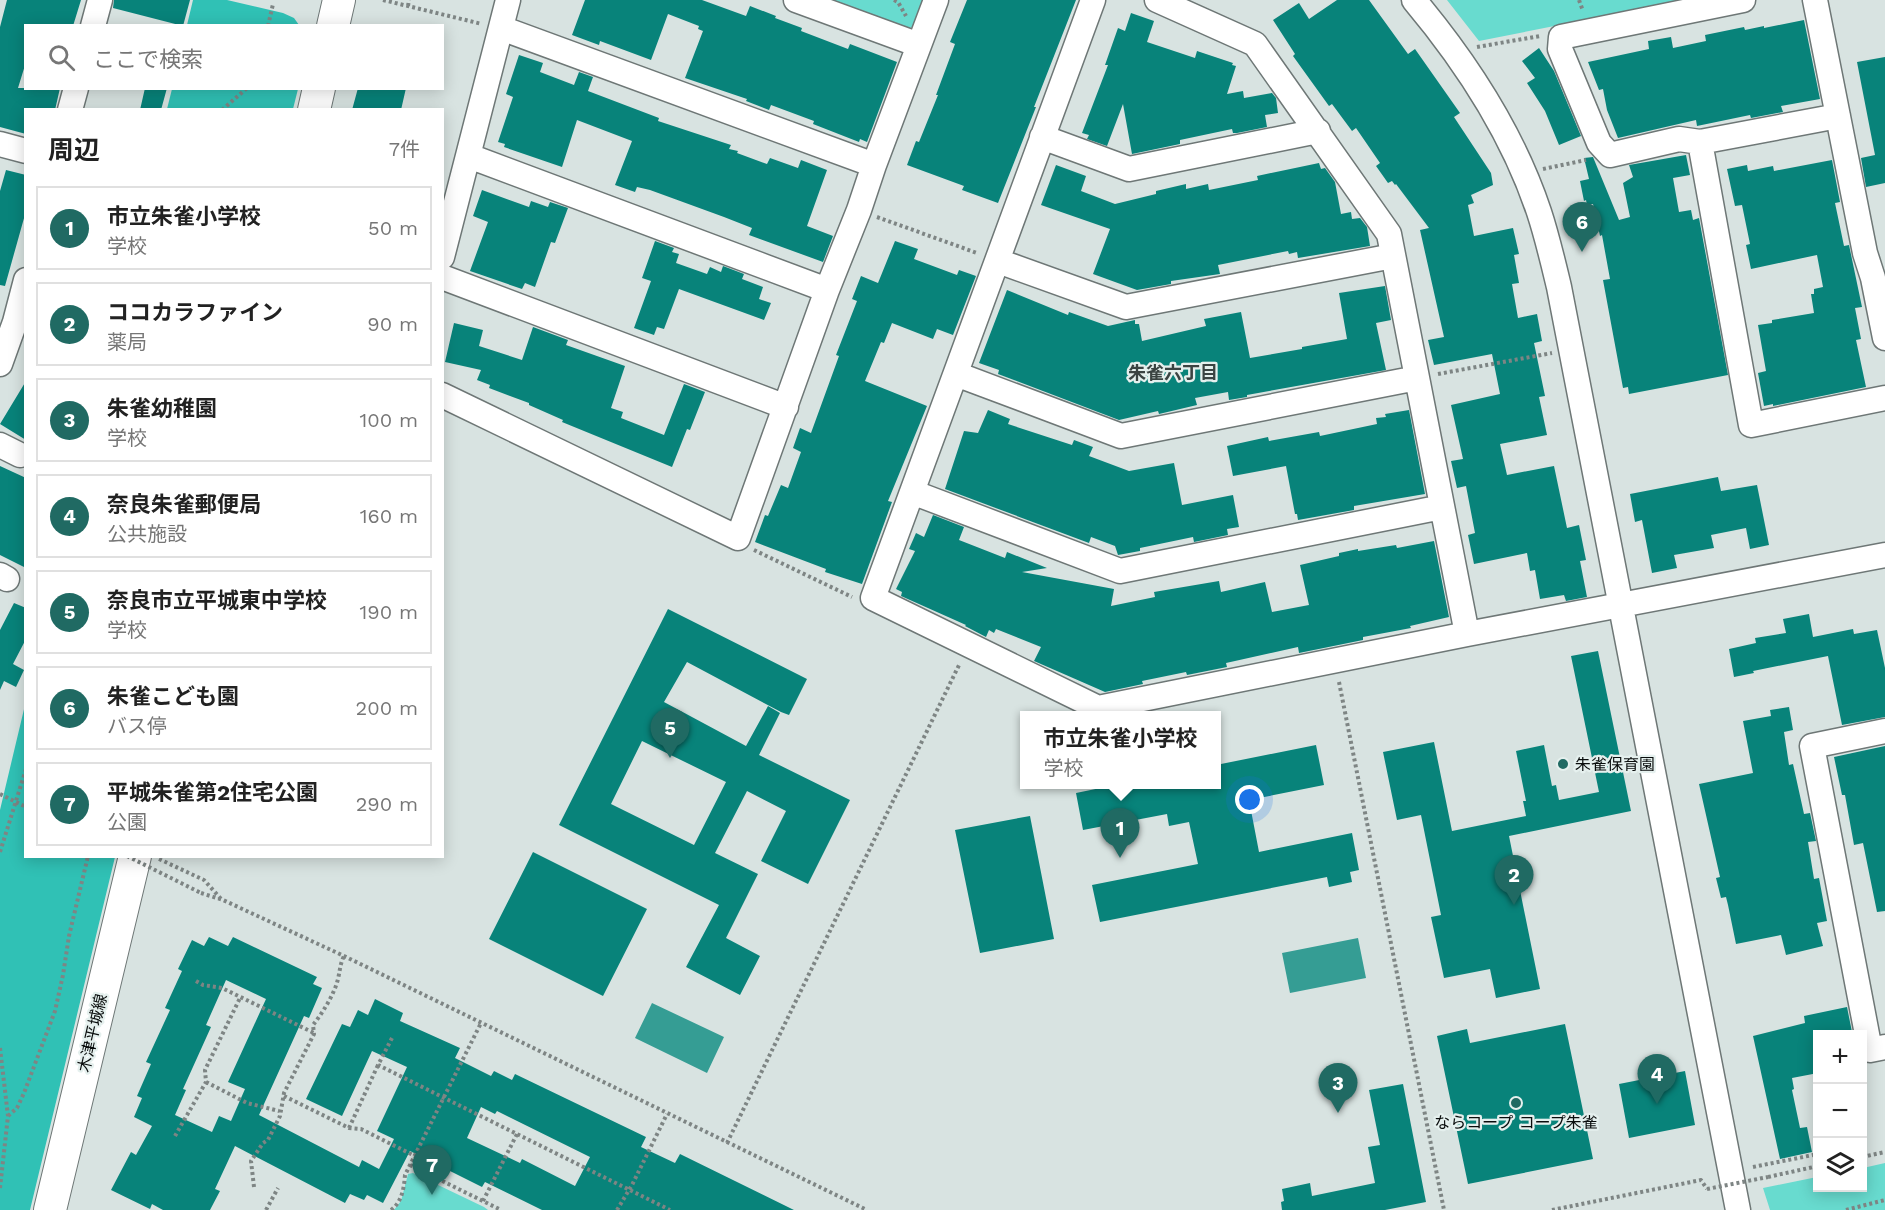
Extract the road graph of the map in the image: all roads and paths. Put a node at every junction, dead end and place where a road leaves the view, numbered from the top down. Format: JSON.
{"nodes":[{"id":1,"x":100,"y":0,"type":"edge"},
{"id":2,"x":339,"y":0,"type":"edge"},
{"id":3,"x":383,"y":0,"type":"edge"},
{"id":4,"x":409,"y":0,"type":"edge"},
{"id":5,"x":508,"y":0,"type":"edge"},
{"id":6,"x":796,"y":0,"type":"edge"},
{"id":7,"x":936,"y":0,"type":"edge"},
{"id":8,"x":1093,"y":0,"type":"edge"},
{"id":9,"x":1156,"y":0,"type":"edge"},
{"id":10,"x":1414,"y":0,"type":"edge"},
{"id":11,"x":1743,"y":0,"type":"edge"},
{"id":12,"x":1815,"y":0,"type":"edge"},
{"id":13,"x":273,"y":4,"type":"dead end"},
{"id":14,"x":408,"y":6,"type":"junction"},
{"id":15,"x":94,"y":24,"type":"edge"},
{"id":16,"x":268,"y":24,"type":"edge"},
{"id":17,"x":333,"y":24,"type":"edge"},
{"id":18,"x":501,"y":28,"type":"junction"},
{"id":19,"x":1561,"y":37,"type":"junction"},
{"id":20,"x":919,"y":45,"type":"junction"},
{"id":21,"x":1477,"y":47,"type":"dead end"},
{"id":22,"x":75,"y":90,"type":"edge"},
{"id":23,"x":245,"y":90,"type":"edge"},
{"id":24,"x":319,"y":90,"type":"edge"},
{"id":25,"x":71,"y":108,"type":"edge"},
{"id":26,"x":224,"y":108,"type":"edge"},
{"id":27,"x":314,"y":108,"type":"edge"},
{"id":28,"x":1838,"y":116,"type":"junction"},
{"id":29,"x":1318,"y":131,"type":"junction"},
{"id":30,"x":1042,"y":137,"type":"junction"},
{"id":31,"x":1700,"y":142,"type":"junction"},
{"id":32,"x":0,"y":144,"type":"edge"},
{"id":33,"x":24,"y":150,"type":"edge"},
{"id":34,"x":1610,"y":155,"type":"junction"},
{"id":35,"x":469,"y":156,"type":"junction"},
{"id":36,"x":874,"y":165,"type":"junction"},
{"id":37,"x":1543,"y":169,"type":"dead end"},
{"id":38,"x":859,"y":210,"type":"junction"},
{"id":39,"x":444,"y":250,"type":"edge"},
{"id":40,"x":1875,"y":251,"type":"edge"},
{"id":41,"x":1393,"y":256,"type":"junction"},
{"id":42,"x":998,"y":261,"type":"junction"},
{"id":43,"x":444,"y":278,"type":"edge"},
{"id":44,"x":24,"y":288,"type":"edge"},
{"id":45,"x":827,"y":290,"type":"junction"},
{"id":46,"x":1885,"y":338,"type":"edge"},
{"id":47,"x":1552,"y":352,"type":"dead end"},
{"id":48,"x":0,"y":364,"type":"edge"},
{"id":49,"x":956,"y":374,"type":"junction"},
{"id":50,"x":1417,"y":378,"type":"junction"},
{"id":51,"x":444,"y":396,"type":"edge"},
{"id":52,"x":1885,"y":398,"type":"edge"},
{"id":53,"x":786,"y":406,"type":"junction"},
{"id":54,"x":912,"y":492,"type":"junction"},
{"id":55,"x":1442,"y":507,"type":"junction"},
{"id":56,"x":738,"y":538,"type":"junction"},
{"id":57,"x":1885,"y":555,"type":"edge"},
{"id":58,"x":873,"y":598,"type":"junction"},
{"id":59,"x":1622,"y":605,"type":"junction"},
{"id":60,"x":1467,"y":634,"type":"junction"},
{"id":61,"x":968,"y":645,"type":"junction"},
{"id":62,"x":1335,"y":660,"type":"junction"},
{"id":63,"x":1885,"y":731,"type":"edge"},
{"id":64,"x":24,"y":776,"type":"edge"},
{"id":65,"x":0,"y":794,"type":"edge"},
{"id":66,"x":16,"y":802,"type":"junction"},
{"id":67,"x":24,"y":806,"type":"edge"},
{"id":68,"x":0,"y":852,"type":"edge"},
{"id":69,"x":88,"y":858,"type":"edge"},
{"id":70,"x":131,"y":858,"type":"edge"},
{"id":71,"x":146,"y":858,"type":"edge"},
{"id":72,"x":149,"y":858,"type":"edge"},
{"id":73,"x":223,"y":900,"type":"junction"},
{"id":74,"x":344,"y":956,"type":"junction"},
{"id":75,"x":196,"y":981,"type":"dead end"},
{"id":76,"x":240,"y":998,"type":"junction"},
{"id":77,"x":481,"y":1023,"type":"junction"},
{"id":78,"x":314,"y":1034,"type":"junction"},
{"id":79,"x":392,"y":1038,"type":"dead end"},
{"id":80,"x":1885,"y":1047,"type":"edge"},
{"id":81,"x":0,"y":1048,"type":"edge"},
{"id":82,"x":378,"y":1065,"type":"junction"},
{"id":83,"x":206,"y":1082,"type":"junction"},
{"id":84,"x":284,"y":1096,"type":"junction"},
{"id":85,"x":446,"y":1098,"type":"junction"},
{"id":86,"x":279,"y":1111,"type":"junction"},
{"id":87,"x":667,"y":1114,"type":"junction"},
{"id":88,"x":8,"y":1116,"type":"junction"},
{"id":89,"x":349,"y":1128,"type":"junction"},
{"id":90,"x":517,"y":1134,"type":"junction"},
{"id":91,"x":175,"y":1136,"type":"dead end"},
{"id":92,"x":727,"y":1143,"type":"junction"},
{"id":93,"x":1885,"y":1152,"type":"edge"},
{"id":94,"x":1813,"y":1155,"type":"edge"},
{"id":95,"x":415,"y":1156,"type":"junction"},
{"id":96,"x":1867,"y":1156,"type":"edge"},
{"id":97,"x":410,"y":1165,"type":"junction"},
{"id":98,"x":1752,"y":1167,"type":"dead end"},
{"id":99,"x":1813,"y":1167,"type":"edge"},
{"id":100,"x":254,"y":1187,"type":"dead end"},
{"id":101,"x":0,"y":1188,"type":"edge"},
{"id":102,"x":278,"y":1188,"type":"dead end"},
{"id":103,"x":627,"y":1190,"type":"junction"},
{"id":104,"x":1885,"y":1200,"type":"edge"},
{"id":105,"x":483,"y":1201,"type":"junction"},
{"id":106,"x":1570,"y":1208,"type":"edge"},
{"id":107,"x":50,"y":1210,"type":"edge"},
{"id":108,"x":266,"y":1210,"type":"edge"},
{"id":109,"x":391,"y":1210,"type":"edge"},
{"id":110,"x":501,"y":1210,"type":"edge"},
{"id":111,"x":617,"y":1210,"type":"edge"},
{"id":112,"x":670,"y":1210,"type":"edge"},
{"id":113,"x":867,"y":1210,"type":"edge"},
{"id":114,"x":1444,"y":1210,"type":"edge"},
{"id":115,"x":1552,"y":1210,"type":"edge"},
{"id":116,"x":1738,"y":1210,"type":"edge"},
{"id":117,"x":1846,"y":1210,"type":"edge"}],
"edges":[{"from":1,"to":15,"type":"street"},
{"from":2,"to":17,"type":"main road"},
{"from":3,"to":14,"type":"path"},
{"from":4,"to":14,"type":"path"},
{"from":5,"to":18,"type":"street"},
{"from":6,"to":20,"type":"street"},
{"from":7,"to":20,"type":"street"},
{"from":8,"to":30,"type":"street"},
{"from":9,"to":29,"type":"street"},
{"from":10,"to":59,"type":"street"},
{"from":11,"to":19,"type":"street"},
{"from":12,"to":28,"type":"street"},
{"from":13,"to":16,"type":"path"},
{"from":14,"to":18,"type":"path"},
{"from":18,"to":35,"type":"street"},
{"from":18,"to":36,"type":"street"},
{"from":19,"to":21,"type":"path"},
{"from":19,"to":34,"type":"street"},
{"from":20,"to":36,"type":"street"},
{"from":22,"to":25,"type":"street"},
{"from":23,"to":26,"type":"path"},
{"from":24,"to":27,"type":"main road"},
{"from":28,"to":31,"type":"street"},
{"from":28,"to":40,"type":"street"},
{"from":29,"to":30,"type":"street"},
{"from":29,"to":41,"type":"street"},
{"from":30,"to":42,"type":"street"},
{"from":31,"to":34,"type":"street"},
{"from":31,"to":52,"type":"street"},
{"from":32,"to":33,"type":"street"},
{"from":34,"to":37,"type":"path"},
{"from":35,"to":39,"type":"street"},
{"from":35,"to":45,"type":"street"},
{"from":36,"to":38,"type":"street"},
{"from":38,"to":42,"type":"path"},
{"from":38,"to":45,"type":"street"},
{"from":40,"to":46,"type":"street"},
{"from":41,"to":42,"type":"street"},
{"from":41,"to":50,"type":"street"},
{"from":42,"to":49,"type":"street"},
{"from":43,"to":53,"type":"street"},
{"from":44,"to":48,"type":"street"},
{"from":45,"to":53,"type":"street"},
{"from":47,"to":50,"type":"path"},
{"from":49,"to":50,"type":"street"},
{"from":49,"to":54,"type":"street"},
{"from":50,"to":55,"type":"street"},
{"from":51,"to":56,"type":"street"},
{"from":53,"to":56,"type":"street"},
{"from":54,"to":55,"type":"street"},
{"from":54,"to":58,"type":"street"},
{"from":55,"to":60,"type":"street"},
{"from":56,"to":58,"type":"path"},
{"from":57,"to":59,"type":"street"},
{"from":58,"to":61,"type":"street"},
{"from":59,"to":60,"type":"street"},
{"from":59,"to":116,"type":"street"},
{"from":60,"to":62,"type":"street"},
{"from":61,"to":62,"type":"street"},
{"from":61,"to":92,"type":"path"},
{"from":62,"to":114,"type":"path"},
{"from":63,"to":80,"type":"street"},
{"from":64,"to":66,"type":"path"},
{"from":65,"to":66,"type":"path"},
{"from":66,"to":67,"type":"path"},
{"from":66,"to":68,"type":"path"},
{"from":69,"to":88,"type":"path"},
{"from":70,"to":73,"type":"path","bridge":true},
{"from":71,"to":107,"type":"main road","name":"木津平城線"},
{"from":72,"to":73,"type":"path"},
{"from":73,"to":74,"type":"path"},
{"from":74,"to":77,"type":"path"},
{"from":74,"to":78,"type":"path"},
{"from":75,"to":76,"type":"path"},
{"from":76,"to":78,"type":"path"},
{"from":76,"to":83,"type":"path"},
{"from":77,"to":85,"type":"path"},
{"from":77,"to":87,"type":"path"},
{"from":78,"to":84,"type":"path"},
{"from":79,"to":82,"type":"path"},
{"from":81,"to":88,"type":"path"},
{"from":82,"to":85,"type":"path"},
{"from":82,"to":89,"type":"path"},
{"from":83,"to":86,"type":"path"},
{"from":83,"to":91,"type":"path"},
{"from":84,"to":86,"type":"path"},
{"from":84,"to":89,"type":"path"},
{"from":85,"to":90,"type":"path"},
{"from":85,"to":95,"type":"path"},
{"from":86,"to":100,"type":"path"},
{"from":87,"to":92,"type":"path"},
{"from":87,"to":103,"type":"path"},
{"from":88,"to":101,"type":"path"},
{"from":89,"to":95,"type":"path"},
{"from":90,"to":103,"type":"path"},
{"from":90,"to":105,"type":"path"},
{"from":92,"to":113,"type":"path"},
{"from":93,"to":96,"type":"path"},
{"from":94,"to":98,"type":"path"},
{"from":95,"to":97,"type":"path"},
{"from":97,"to":105,"type":"path"},
{"from":97,"to":109,"type":"path"},
{"from":99,"to":106,"type":"path","bridge":true},
{"from":102,"to":108,"type":"path"},
{"from":103,"to":111,"type":"path"},
{"from":103,"to":112,"type":"path"},
{"from":104,"to":117,"type":"path"},
{"from":105,"to":110,"type":"path"},
{"from":106,"to":115,"type":"path"}]}
